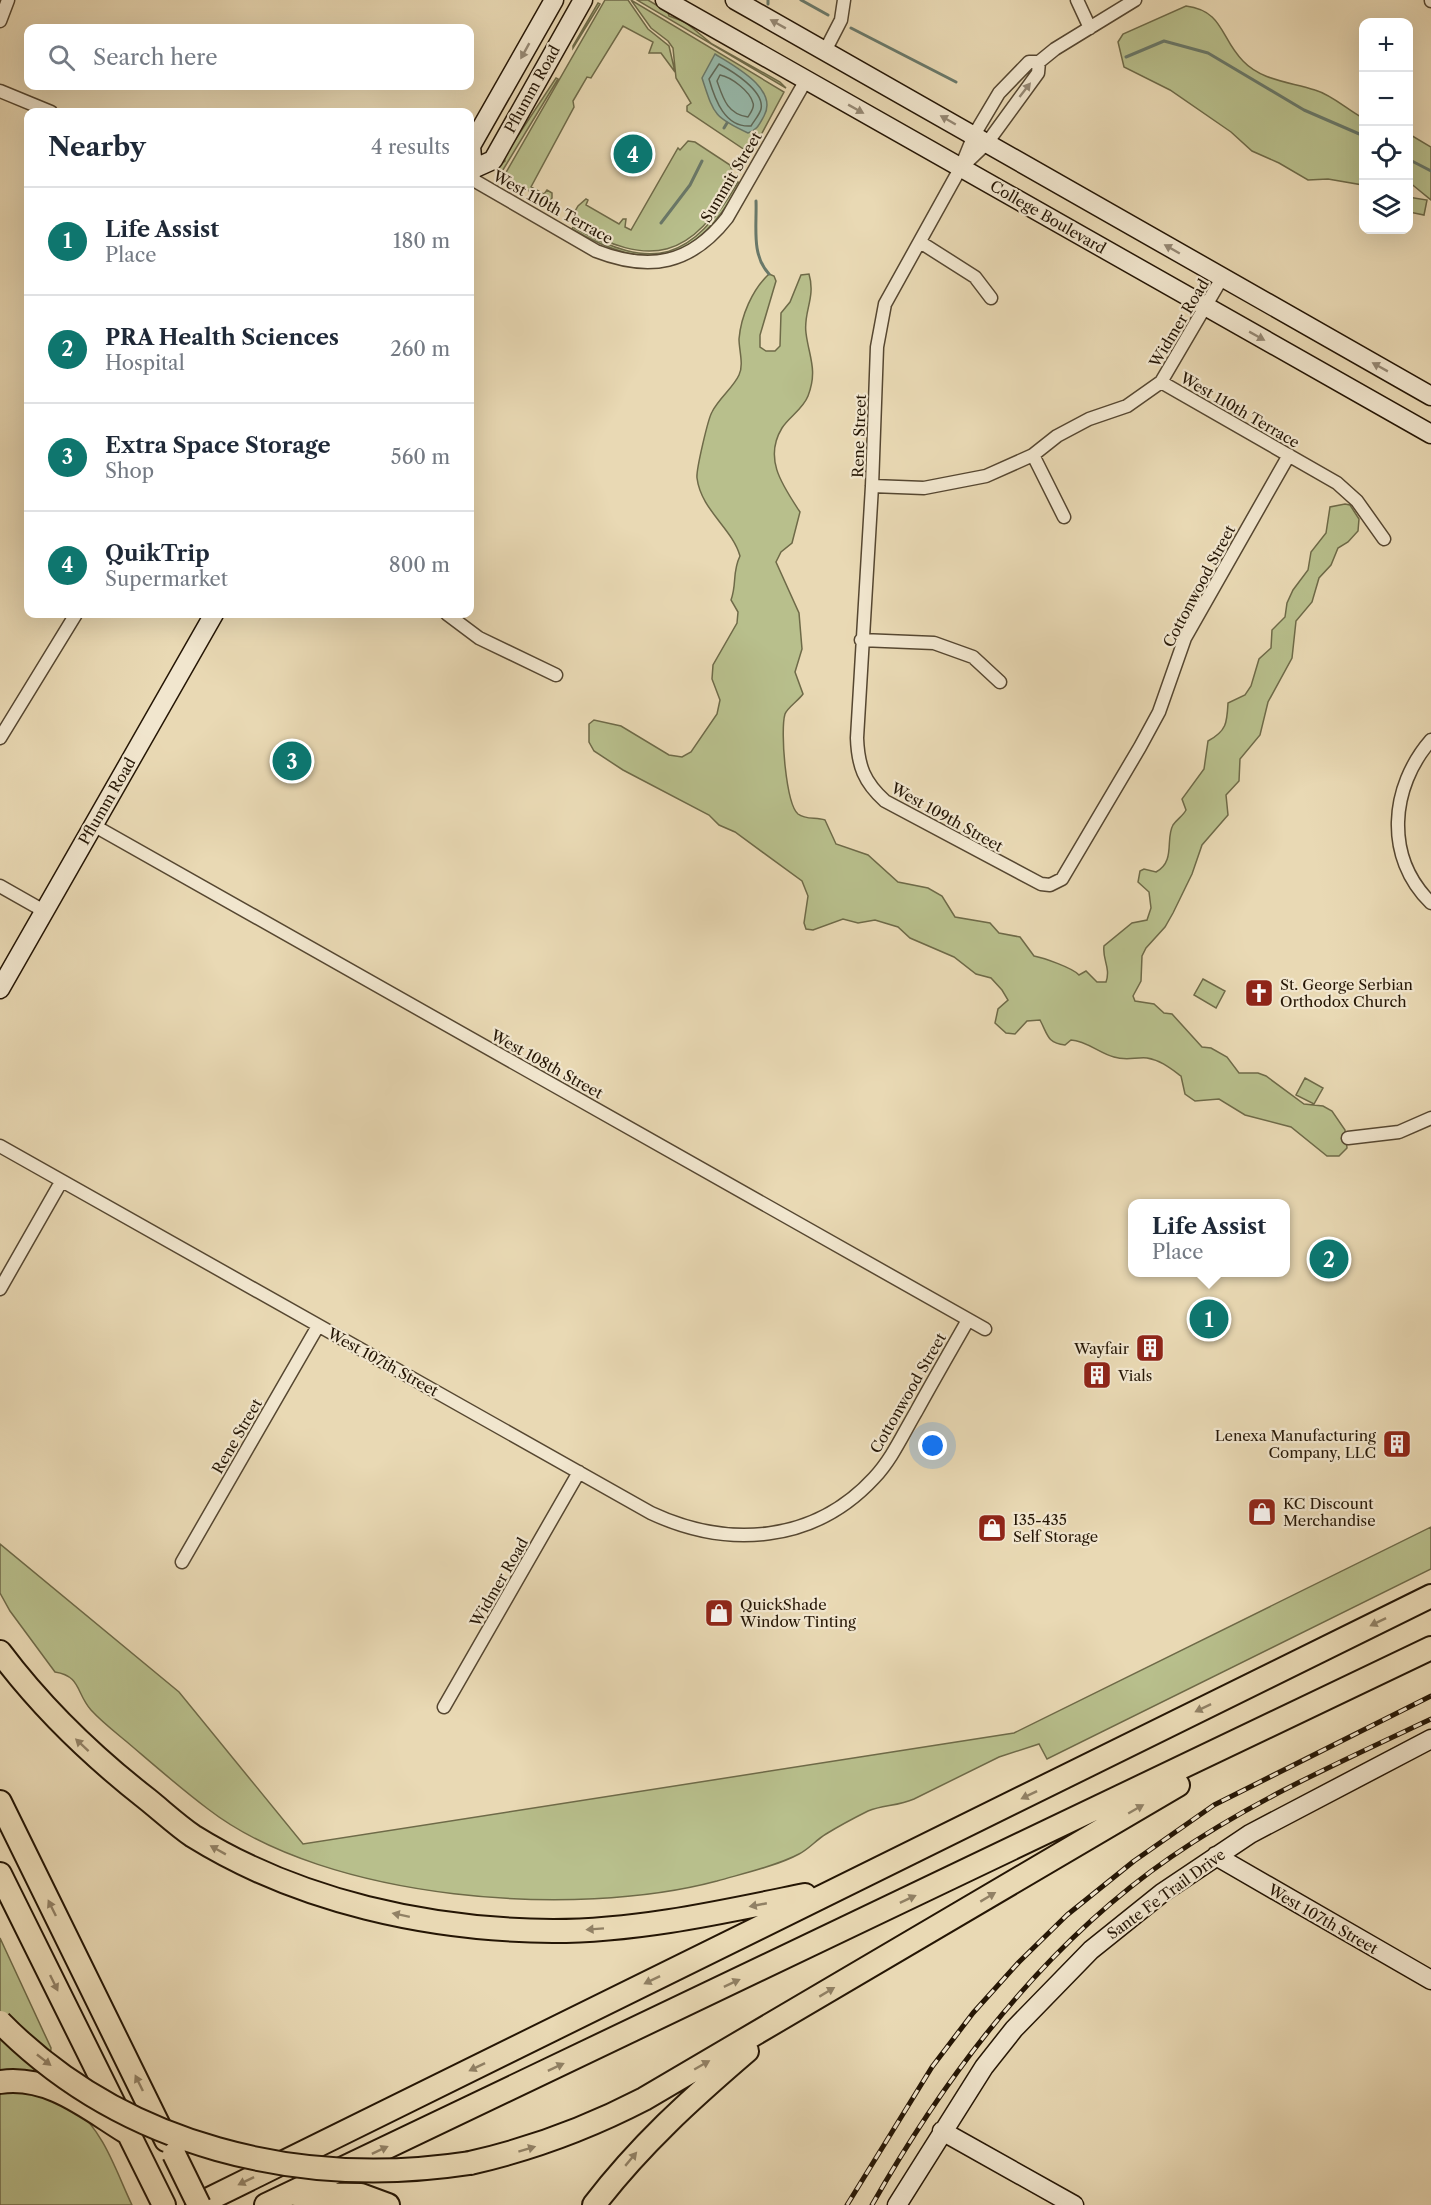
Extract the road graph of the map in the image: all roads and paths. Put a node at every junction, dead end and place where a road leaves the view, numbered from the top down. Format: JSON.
{"nodes":[{"id":1,"x":8,"y":0,"type":"edge"},
{"id":2,"x":554,"y":0,"type":"edge"},
{"id":3,"x":583,"y":0,"type":"edge"},
{"id":4,"x":665,"y":0,"type":"edge"},
{"id":5,"x":735,"y":0,"type":"edge"},
{"id":6,"x":844,"y":0,"type":"edge"},
{"id":7,"x":1077,"y":0,"type":"edge"},
{"id":8,"x":1136,"y":0,"type":"edge"},
{"id":9,"x":0,"y":21,"type":"edge"},
{"id":10,"x":1090,"y":28,"type":"junction"},
{"id":11,"x":825,"y":51,"type":"junction"},
{"id":12,"x":1039,"y":62,"type":"junction"},
{"id":13,"x":806,"y":80,"type":"junction"},
{"id":14,"x":0,"y":91,"type":"edge"},
{"id":15,"x":41,"y":108,"type":"edge"},
{"id":16,"x":980,"y":139,"type":"junction"},
{"id":17,"x":474,"y":141,"type":"edge"},
{"id":18,"x":961,"y":167,"type":"junction"},
{"id":19,"x":474,"y":173,"type":"edge"},
{"id":20,"x":474,"y":177,"type":"edge"},
{"id":21,"x":920,"y":242,"type":"junction"},
{"id":22,"x":658,"y":262,"type":"joint"},
{"id":23,"x":1222,"y":279,"type":"junction"},
{"id":24,"x":991,"y":298,"type":"dead end"},
{"id":25,"x":1206,"y":307,"type":"junction"},
{"id":26,"x":1161,"y":382,"type":"junction"},
{"id":27,"x":1431,"y":396,"type":"edge"},
{"id":28,"x":1431,"y":434,"type":"edge"},
{"id":29,"x":1033,"y":455,"type":"junction"},
{"id":30,"x":1289,"y":455,"type":"junction"},
{"id":31,"x":872,"y":486,"type":"junction"},
{"id":32,"x":1064,"y":517,"type":"dead end"},
{"id":33,"x":1384,"y":539,"type":"dead end"},
{"id":34,"x":74,"y":618,"type":"edge"},
{"id":35,"x":212,"y":618,"type":"edge"},
{"id":36,"x":452,"y":618,"type":"edge"},
{"id":37,"x":861,"y":640,"type":"junction"},
{"id":38,"x":556,"y":675,"type":"dead end"},
{"id":39,"x":1000,"y":682,"type":"dead end"},
{"id":40,"x":0,"y":738,"type":"edge"},
{"id":41,"x":1431,"y":740,"type":"edge"},
{"id":42,"x":93,"y":825,"type":"junction"},
{"id":43,"x":1050,"y":885,"type":"joint"},
{"id":44,"x":0,"y":886,"type":"edge"},
{"id":45,"x":1431,"y":903,"type":"edge"},
{"id":46,"x":44,"y":911,"type":"junction"},
{"id":47,"x":0,"y":989,"type":"edge"},
{"id":48,"x":1431,"y":1118,"type":"edge"},
{"id":49,"x":1348,"y":1138,"type":"dead end"},
{"id":50,"x":0,"y":1146,"type":"edge"},
{"id":51,"x":61,"y":1182,"type":"junction"},
{"id":52,"x":0,"y":1289,"type":"edge"},
{"id":53,"x":968,"y":1320,"type":"junction"},
{"id":54,"x":318,"y":1326,"type":"junction"},
{"id":55,"x":985,"y":1329,"type":"dead end"},
{"id":56,"x":579,"y":1472,"type":"junction"},
{"id":57,"x":779,"y":1532,"type":"joint"},
{"id":58,"x":182,"y":1562,"type":"dead end"},
{"id":59,"x":1431,"y":1596,"type":"edge"},
{"id":60,"x":1431,"y":1648,"type":"edge"},
{"id":61,"x":0,"y":1652,"type":"edge"},
{"id":62,"x":1318,"y":1704,"type":"junction"},
{"id":63,"x":444,"y":1707,"type":"dead end"},
{"id":64,"x":1431,"y":1739,"type":"edge"},
{"id":65,"x":0,"y":1802,"type":"edge"},
{"id":66,"x":1216,"y":1856,"type":"junction"},
{"id":67,"x":0,"y":1875,"type":"edge"},
{"id":68,"x":836,"y":1889,"type":"junction"},
{"id":69,"x":1431,"y":1980,"type":"edge"},
{"id":70,"x":788,"y":2014,"type":"junction"},
{"id":71,"x":0,"y":2022,"type":"edge"},
{"id":72,"x":0,"y":2082,"type":"edge"},
{"id":73,"x":942,"y":2131,"type":"junction"},
{"id":74,"x":128,"y":2132,"type":"junction"},
{"id":75,"x":289,"y":2194,"type":"junction"},
{"id":76,"x":164,"y":2205,"type":"edge"},
{"id":77,"x":198,"y":2205,"type":"edge"},
{"id":78,"x":266,"y":2205,"type":"edge"},
{"id":79,"x":388,"y":2205,"type":"edge"},
{"id":80,"x":594,"y":2205,"type":"edge"},
{"id":81,"x":897,"y":2205,"type":"edge"},
{"id":82,"x":1074,"y":2205,"type":"edge"}],
"edges":[{"from":1,"to":9,"type":"street"},
{"from":2,"to":17,"type":"main road","name":"Pflumm Road","one_way":true},
{"from":3,"to":19,"type":"main road","name":"Pflumm Road"},
{"from":4,"to":13,"type":"main road","name":"College Boulevard"},
{"from":11,"to":5,"type":"main road","one_way":true},
{"from":6,"to":11,"type":"street"},
{"from":7,"to":10,"type":"street"},
{"from":8,"to":10,"type":"street","name":"Rene Street"},
{"from":10,"to":12,"type":"street","name":"Rene Street"},
{"from":16,"to":11,"type":"main road","one_way":true},
{"from":16,"to":12,"type":"street","name":"Rene Street","one_way":true},
{"from":12,"to":16,"type":"street","name":"Rene Street"},
{"from":13,"to":18,"type":"main road","name":"College Boulevard","one_way":true},
{"from":13,"to":22,"type":"street","name":"Summit Street"},
{"from":14,"to":15,"type":"street"},
{"from":16,"to":18,"type":"street","name":"Rene Street"},
{"from":23,"to":16,"type":"main road","one_way":true},
{"from":18,"to":21,"type":"street","name":"Rene Street"},
{"from":18,"to":25,"type":"main road","name":"College Boulevard"},
{"from":20,"to":22,"type":"street","name":"West 110th Terrace"},
{"from":21,"to":24,"type":"street"},
{"from":21,"to":31,"type":"street","name":"Rene Street"},
{"from":23,"to":25,"type":"street","name":"Widmer Road"},
{"from":27,"to":23,"type":"main road","one_way":true},
{"from":25,"to":26,"type":"street","name":"Widmer Road"},
{"from":25,"to":28,"type":"main road","name":"College Boulevard","one_way":true},
{"from":26,"to":29,"type":"street","name":"West 110th Terrace"},
{"from":26,"to":30,"type":"street","name":"West 110th Terrace"},
{"from":29,"to":31,"type":"street","name":"West 110th Terrace"},
{"from":29,"to":32,"type":"street"},
{"from":30,"to":33,"type":"street","name":"West 110th Terrace"},
{"from":30,"to":43,"type":"street","name":"Cottonwood Street"},
{"from":31,"to":37,"type":"street","name":"Rene Street"},
{"from":34,"to":40,"type":"street"},
{"from":35,"to":42,"type":"main road","name":"Pflumm Road"},
{"from":36,"to":38,"type":"street"},
{"from":37,"to":39,"type":"street"},
{"from":37,"to":43,"type":"street","name":"West 109th Street"},
{"from":41,"to":45,"type":"street"},
{"from":42,"to":46,"type":"main road","name":"Pflumm Road"},
{"from":42,"to":53,"type":"street","name":"West 108th Street"},
{"from":44,"to":46,"type":"street"},
{"from":46,"to":47,"type":"main road","name":"Pflumm Road"},
{"from":48,"to":49,"type":"street"},
{"from":50,"to":51,"type":"street","name":"West 107th Street"},
{"from":51,"to":52,"type":"street"},
{"from":51,"to":54,"type":"street","name":"West 107th Street"},
{"from":53,"to":55,"type":"street","name":"West 108th Street"},
{"from":53,"to":57,"type":"street","name":"Cottonwood Street"},
{"from":54,"to":56,"type":"street","name":"West 107th Street"},
{"from":54,"to":58,"type":"street","name":"Rene Street"},
{"from":56,"to":57,"type":"street","name":"West 107th Street"},
{"from":56,"to":63,"type":"street","name":"Widmer Road"},
{"from":59,"to":68,"type":"highway","one_way":true},
{"from":60,"to":62,"type":"highway"},
{"from":68,"to":61,"type":"highway","one_way":true},
{"from":70,"to":62,"type":"highway","one_way":true},
{"from":75,"to":62,"type":"highway","one_way":true},
{"from":64,"to":66,"type":"main road","name":"Sante Fe Trail Drive"},
{"from":77,"to":65,"type":"highway","one_way":true,"bridge":true},
{"from":66,"to":69,"type":"main road","name":"West 107th Street"},
{"from":66,"to":73,"type":"main road","name":"Sante Fe Trail Drive"},
{"from":67,"to":74,"type":"highway","one_way":true},
{"from":68,"to":77,"type":"highway","one_way":true},
{"from":71,"to":70,"type":"highway","one_way":true,"bridge":true},
{"from":80,"to":70,"type":"highway","one_way":true},
{"from":72,"to":74,"type":"highway"},
{"from":73,"to":81,"type":"main road","name":"Sante Fe Trail Drive"},
{"from":73,"to":82,"type":"main road"},
{"from":74,"to":76,"type":"highway"},
{"from":75,"to":78,"type":"highway"},
{"from":75,"to":79,"type":"highway"}]}
